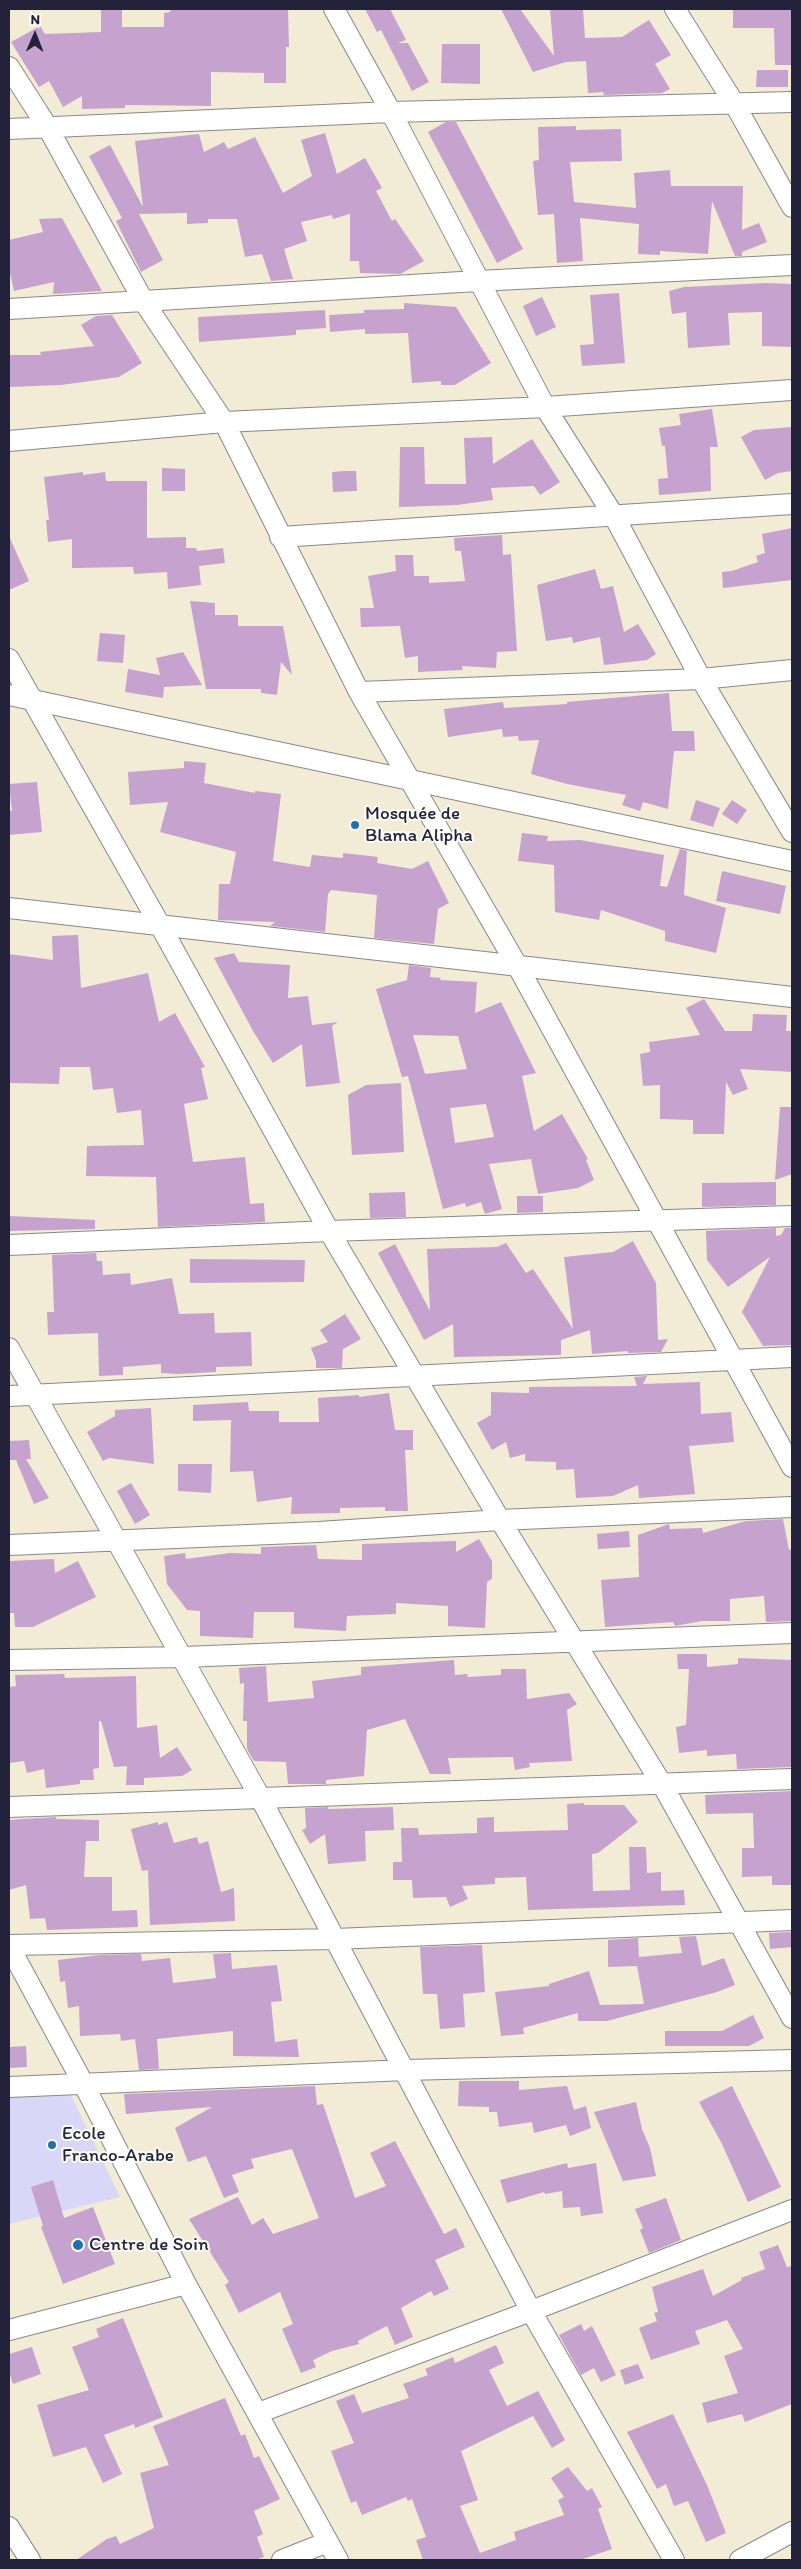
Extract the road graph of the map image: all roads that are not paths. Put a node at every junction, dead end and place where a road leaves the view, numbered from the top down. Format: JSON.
{"nodes":[{"id":1,"x":334,"y":9,"type":"edge"},
{"id":2,"x":675,"y":9,"type":"edge"},
{"id":3,"x":9,"y":67,"type":"edge"},
{"id":4,"x":792,"y":102,"type":"edge"},
{"id":5,"x":734,"y":103,"type":"junction"},
{"id":6,"x":391,"y":112,"type":"junction"},
{"id":7,"x":48,"y":128,"type":"junction"},
{"id":8,"x":9,"y":129,"type":"edge"},
{"id":9,"x":792,"y":207,"type":"edge"},
{"id":10,"x":792,"y":265,"type":"edge"},
{"id":11,"x":478,"y":281,"type":"junction"},
{"id":12,"x":144,"y":302,"type":"junction"},
{"id":13,"x":9,"y":309,"type":"edge"},
{"id":14,"x":792,"y":390,"type":"edge"},
{"id":15,"x":545,"y":407,"type":"junction"},
{"id":16,"x":224,"y":422,"type":"junction"},
{"id":17,"x":9,"y":441,"type":"edge"},
{"id":18,"x":792,"y":504,"type":"edge"},
{"id":19,"x":614,"y":516,"type":"junction"},
{"id":20,"x":280,"y":537,"type":"junction"},
{"id":21,"x":9,"y":659,"type":"edge"},
{"id":22,"x":792,"y":670,"type":"edge"},
{"id":23,"x":701,"y":679,"type":"junction"},
{"id":24,"x":359,"y":692,"type":"junction"},
{"id":25,"x":9,"y":695,"type":"edge"},
{"id":26,"x":30,"y":699,"type":"junction"},
{"id":27,"x":408,"y":778,"type":"junction"},
{"id":28,"x":792,"y":832,"type":"edge"},
{"id":29,"x":792,"y":861,"type":"edge"},
{"id":30,"x":9,"y":908,"type":"edge"},
{"id":31,"x":161,"y":927,"type":"junction"},
{"id":32,"x":518,"y":967,"type":"junction"},
{"id":33,"x":792,"y":998,"type":"edge"},
{"id":34,"x":792,"y":1216,"type":"edge"},
{"id":35,"x":658,"y":1222,"type":"junction"},
{"id":36,"x":329,"y":1230,"type":"junction"},
{"id":37,"x":9,"y":1245,"type":"edge"},
{"id":38,"x":9,"y":1348,"type":"edge"},
{"id":39,"x":792,"y":1357,"type":"edge"},
{"id":40,"x":735,"y":1359,"type":"junction"},
{"id":41,"x":415,"y":1376,"type":"junction"},
{"id":42,"x":34,"y":1395,"type":"junction"},
{"id":43,"x":9,"y":1396,"type":"edge"},
{"id":44,"x":792,"y":1467,"type":"edge"},
{"id":45,"x":792,"y":1507,"type":"edge"},
{"id":46,"x":500,"y":1520,"type":"junction"},
{"id":47,"x":118,"y":1541,"type":"junction"},
{"id":48,"x":9,"y":1545,"type":"edge"},
{"id":49,"x":792,"y":1633,"type":"edge"},
{"id":50,"x":573,"y":1642,"type":"junction"},
{"id":51,"x":183,"y":1657,"type":"junction"},
{"id":52,"x":9,"y":1660,"type":"edge"},
{"id":53,"x":792,"y":1779,"type":"edge"},
{"id":54,"x":663,"y":1786,"type":"junction"},
{"id":55,"x":261,"y":1799,"type":"junction"},
{"id":56,"x":9,"y":1807,"type":"edge"},
{"id":57,"x":792,"y":1920,"type":"edge"},
{"id":58,"x":740,"y":1923,"type":"junction"},
{"id":59,"x":335,"y":1939,"type":"junction"},
{"id":60,"x":9,"y":1946,"type":"edge"},
{"id":61,"x":792,"y":2018,"type":"edge"},
{"id":62,"x":792,"y":2060,"type":"edge"},
{"id":63,"x":406,"y":2070,"type":"junction"},
{"id":64,"x":84,"y":2083,"type":"junction"},
{"id":65,"x":9,"y":2087,"type":"edge"},
{"id":66,"x":792,"y":2210,"type":"edge"},
{"id":67,"x":186,"y":2284,"type":"junction"},
{"id":68,"x":531,"y":2312,"type":"junction"},
{"id":69,"x":9,"y":2330,"type":"edge"},
{"id":70,"x":258,"y":2413,"type":"junction"},
{"id":71,"x":9,"y":2527,"type":"edge"},
{"id":72,"x":792,"y":2532,"type":"edge"},
{"id":73,"x":328,"y":2542,"type":"junction"},
{"id":74,"x":30,"y":2560,"type":"edge"},
{"id":75,"x":282,"y":2560,"type":"edge"},
{"id":76,"x":338,"y":2560,"type":"edge"},
{"id":77,"x":674,"y":2560,"type":"edge"},
{"id":78,"x":740,"y":2560,"type":"edge"}],
"edges":[{"from":1,"to":6,"type":"street"},
{"from":2,"to":5,"type":"street"},
{"from":3,"to":7,"type":"street"},
{"from":4,"to":5,"type":"street"},
{"from":5,"to":6,"type":"street"},
{"from":5,"to":9,"type":"street"},
{"from":6,"to":7,"type":"street"},
{"from":6,"to":11,"type":"street"},
{"from":7,"to":8,"type":"street"},
{"from":7,"to":12,"type":"street"},
{"from":10,"to":11,"type":"street"},
{"from":11,"to":12,"type":"street"},
{"from":11,"to":15,"type":"street"},
{"from":12,"to":13,"type":"street"},
{"from":12,"to":16,"type":"street"},
{"from":14,"to":15,"type":"street"},
{"from":15,"to":16,"type":"street"},
{"from":15,"to":19,"type":"street"},
{"from":16,"to":17,"type":"street"},
{"from":16,"to":20,"type":"street"},
{"from":18,"to":19,"type":"street"},
{"from":19,"to":20,"type":"street"},
{"from":19,"to":23,"type":"street"},
{"from":20,"to":24,"type":"street"},
{"from":21,"to":26,"type":"street"},
{"from":22,"to":23,"type":"street"},
{"from":23,"to":24,"type":"street"},
{"from":23,"to":28,"type":"street"},
{"from":24,"to":27,"type":"street"},
{"from":25,"to":26,"type":"street"},
{"from":26,"to":27,"type":"street"},
{"from":26,"to":31,"type":"street"},
{"from":27,"to":29,"type":"street"},
{"from":27,"to":32,"type":"street"},
{"from":30,"to":31,"type":"street"},
{"from":31,"to":32,"type":"street"},
{"from":31,"to":36,"type":"street"},
{"from":32,"to":33,"type":"street"},
{"from":32,"to":35,"type":"street"},
{"from":34,"to":35,"type":"street"},
{"from":35,"to":36,"type":"street"},
{"from":35,"to":40,"type":"street"},
{"from":36,"to":37,"type":"street"},
{"from":36,"to":41,"type":"street"},
{"from":38,"to":42,"type":"street"},
{"from":39,"to":40,"type":"street"},
{"from":40,"to":41,"type":"street"},
{"from":40,"to":44,"type":"street"},
{"from":41,"to":42,"type":"street"},
{"from":41,"to":46,"type":"street"},
{"from":42,"to":43,"type":"street"},
{"from":42,"to":47,"type":"street"},
{"from":45,"to":46,"type":"street"},
{"from":46,"to":47,"type":"street"},
{"from":46,"to":50,"type":"street"},
{"from":47,"to":48,"type":"street"},
{"from":47,"to":51,"type":"street"},
{"from":49,"to":50,"type":"street"},
{"from":50,"to":51,"type":"street"},
{"from":50,"to":54,"type":"street"},
{"from":51,"to":52,"type":"street"},
{"from":51,"to":55,"type":"street"},
{"from":53,"to":54,"type":"street"},
{"from":54,"to":55,"type":"street"},
{"from":54,"to":58,"type":"street"},
{"from":55,"to":56,"type":"street"},
{"from":55,"to":59,"type":"street"},
{"from":57,"to":58,"type":"street"},
{"from":58,"to":59,"type":"street"},
{"from":58,"to":61,"type":"street"},
{"from":59,"to":60,"type":"street"},
{"from":59,"to":63,"type":"street"},
{"from":60,"to":64,"type":"street"},
{"from":62,"to":63,"type":"street"},
{"from":63,"to":64,"type":"street"},
{"from":63,"to":68,"type":"street"},
{"from":64,"to":65,"type":"street"},
{"from":64,"to":67,"type":"street"},
{"from":66,"to":68,"type":"street"},
{"from":67,"to":69,"type":"street"},
{"from":67,"to":70,"type":"street"},
{"from":68,"to":70,"type":"street"},
{"from":68,"to":77,"type":"street"},
{"from":70,"to":73,"type":"street"},
{"from":71,"to":74,"type":"street"},
{"from":72,"to":78,"type":"street"},
{"from":73,"to":75,"type":"street"},
{"from":73,"to":76,"type":"street"}]}
